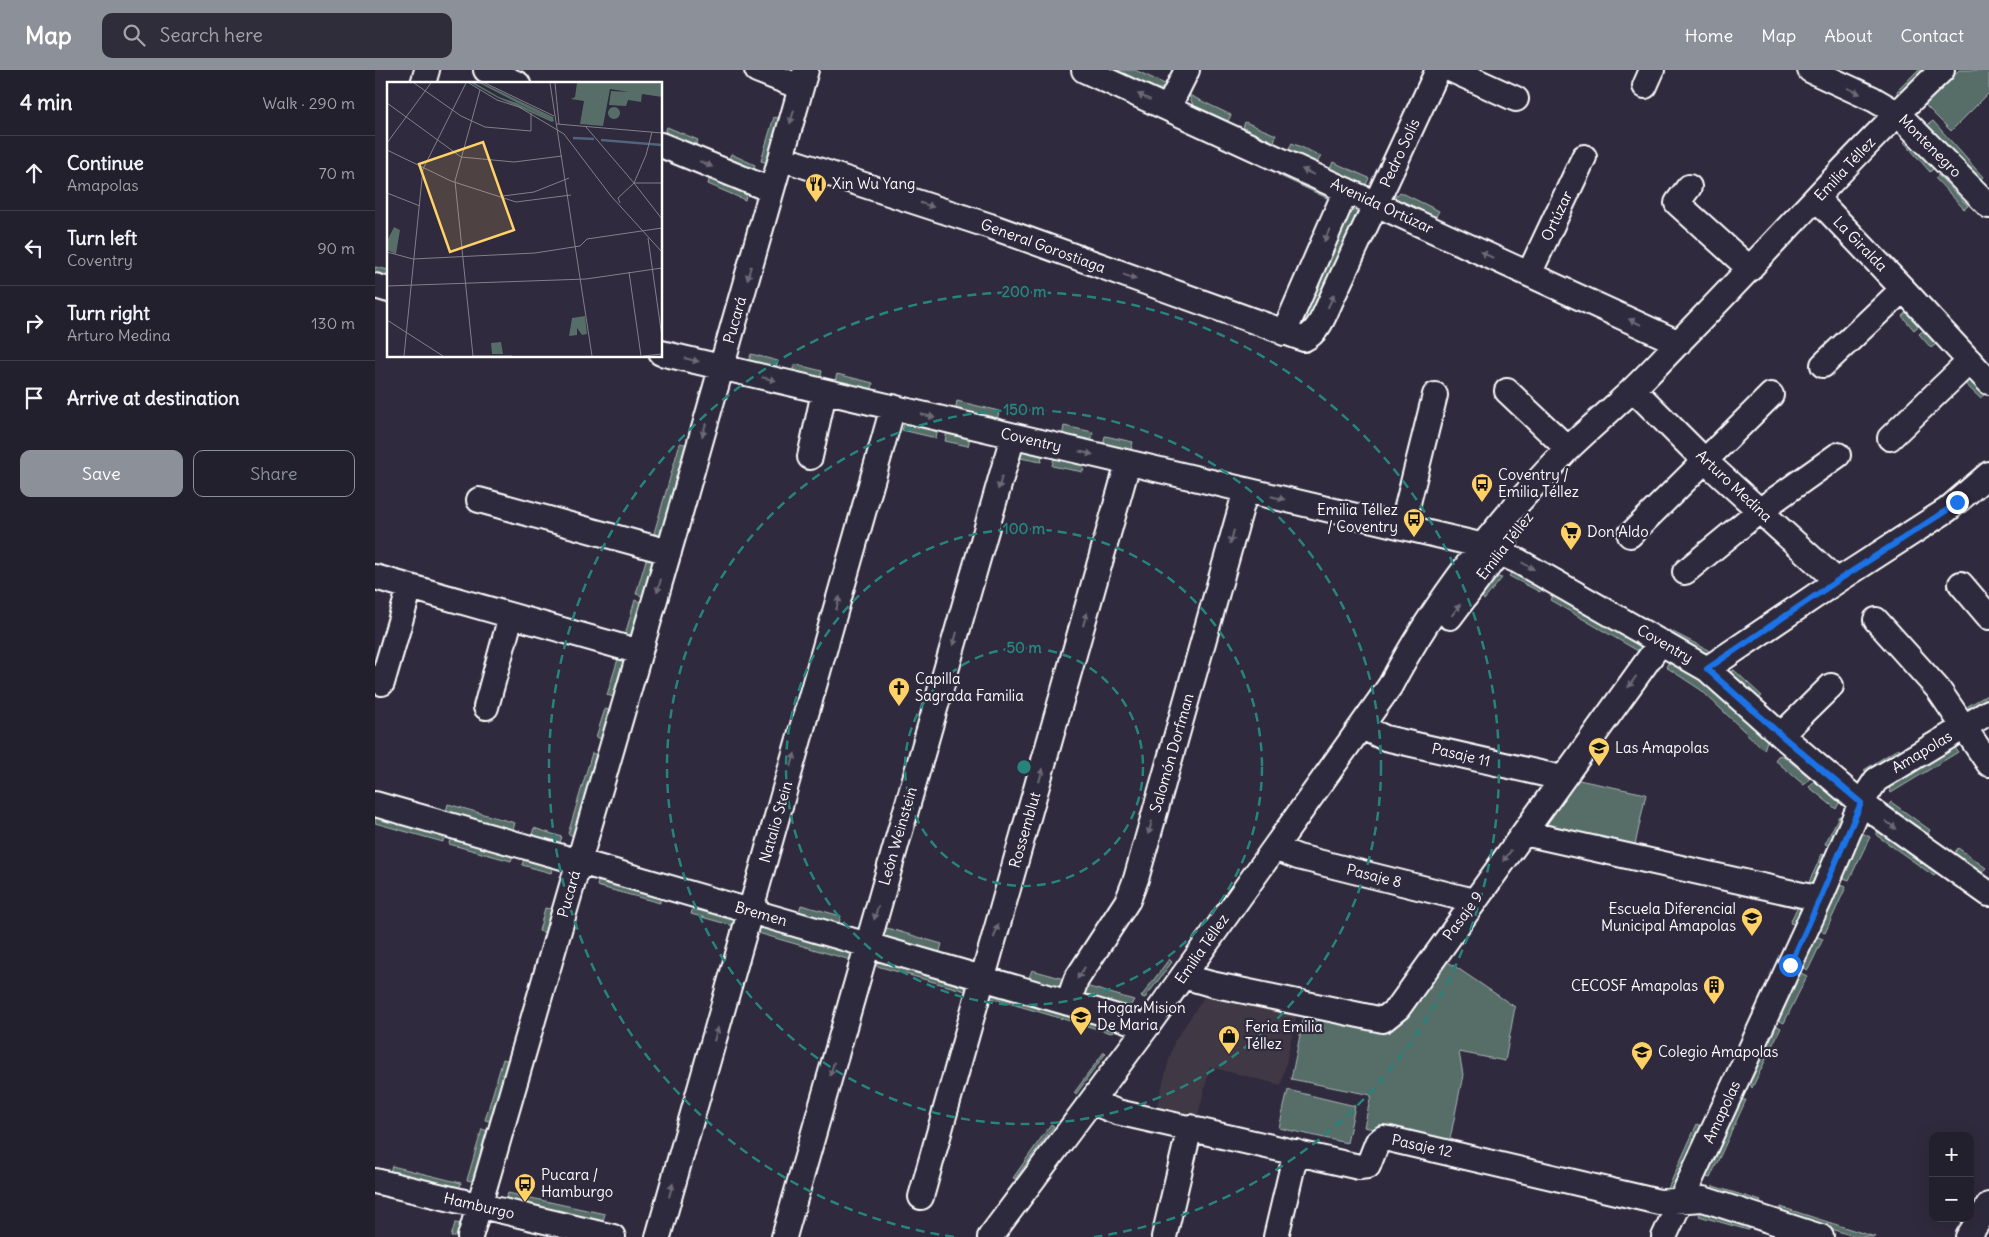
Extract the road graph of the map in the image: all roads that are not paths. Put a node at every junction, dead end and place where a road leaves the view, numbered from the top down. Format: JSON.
{"nodes":[{"id":1,"x":486,"y":70,"type":"edge"},
{"id":2,"x":757,"y":70,"type":"edge"},
{"id":3,"x":1085,"y":70,"type":"edge"},
{"id":4,"x":1187,"y":70,"type":"edge"},
{"id":5,"x":1438,"y":70,"type":"edge"},
{"id":6,"x":1452,"y":70,"type":"edge"},
{"id":7,"x":1810,"y":70,"type":"edge"},
{"id":8,"x":1942,"y":70,"type":"edge"},
{"id":9,"x":803,"y":78,"type":"edge"},
{"id":10,"x":513,"y":82,"type":"edge"},
{"id":11,"x":1517,"y":99,"type":"dead end"},
{"id":12,"x":1168,"y":108,"type":"junction"},
{"id":13,"x":1897,"y":113,"type":"junction"},
{"id":14,"x":663,"y":145,"type":"edge"},
{"id":15,"x":1584,"y":157,"type":"dead end"},
{"id":16,"x":781,"y":158,"type":"junction"},
{"id":17,"x":1689,"y":187,"type":"dead end"},
{"id":18,"x":771,"y":190,"type":"junction"},
{"id":19,"x":1346,"y":190,"type":"junction"},
{"id":20,"x":1817,"y":199,"type":"junction"},
{"id":21,"x":1376,"y":204,"type":"junction"},
{"id":22,"x":1989,"y":206,"type":"edge"},
{"id":23,"x":1750,"y":269,"type":"junction"},
{"id":24,"x":1529,"y":274,"type":"junction"},
{"id":25,"x":1903,"y":288,"type":"junction"},
{"id":26,"x":1294,"y":336,"type":"junction"},
{"id":27,"x":1679,"y":343,"type":"junction"},
{"id":28,"x":663,"y":353,"type":"edge"},
{"id":29,"x":1970,"y":361,"type":"junction"},
{"id":30,"x":1823,"y":365,"type":"dead end"},
{"id":31,"x":722,"y":368,"type":"junction"},
{"id":32,"x":1989,"y":382,"type":"edge"},
{"id":33,"x":1507,"y":391,"type":"dead end"},
{"id":34,"x":824,"y":392,"type":"junction"},
{"id":35,"x":1435,"y":395,"type":"dead end"},
{"id":36,"x":1771,"y":395,"type":"dead end"},
{"id":37,"x":1625,"y":397,"type":"junction"},
{"id":38,"x":893,"y":408,"type":"junction"},
{"id":39,"x":1013,"y":436,"type":"junction"},
{"id":40,"x":1890,"y":438,"type":"dead end"},
{"id":41,"x":1568,"y":449,"type":"junction"},
{"id":42,"x":1838,"y":455,"type":"dead end"},
{"id":43,"x":810,"y":457,"type":"dead end"},
{"id":44,"x":1705,"y":461,"type":"junction"},
{"id":45,"x":1128,"y":463,"type":"junction"},
{"id":46,"x":1989,"y":474,"type":"edge"},
{"id":47,"x":1246,"y":490,"type":"junction"},
{"id":48,"x":479,"y":500,"type":"dead end"},
{"id":49,"x":1759,"y":511,"type":"junction"},
{"id":50,"x":1402,"y":527,"type":"junction"},
{"id":51,"x":1630,"y":534,"type":"dead end"},
{"id":52,"x":1492,"y":549,"type":"junction"},
{"id":53,"x":669,"y":552,"type":"junction"},
{"id":54,"x":1685,"y":572,"type":"dead end"},
{"id":55,"x":375,"y":577,"type":"edge"},
{"id":56,"x":1837,"y":581,"type":"junction"},
{"id":57,"x":1961,"y":584,"type":"dead end"},
{"id":58,"x":410,"y":587,"type":"junction"},
{"id":59,"x":511,"y":616,"type":"junction"},
{"id":60,"x":1989,"y":617,"type":"edge"},
{"id":61,"x":1876,"y":620,"type":"dead end"},
{"id":62,"x":1661,"y":642,"type":"junction"},
{"id":63,"x":640,"y":652,"type":"junction"},
{"id":64,"x":1707,"y":669,"type":"junction"},
{"id":65,"x":382,"y":683,"type":"dead end"},
{"id":66,"x":1831,"y":686,"type":"dead end"},
{"id":67,"x":486,"y":707,"type":"dead end"},
{"id":68,"x":1989,"y":712,"type":"edge"},
{"id":69,"x":1362,"y":726,"type":"junction"},
{"id":70,"x":1963,"y":727,"type":"junction"},
{"id":71,"x":1781,"y":735,"type":"junction"},
{"id":72,"x":1989,"y":764,"type":"edge"},
{"id":73,"x":1562,"y":778,"type":"junction"},
{"id":74,"x":1861,"y":803,"type":"junction"},
{"id":75,"x":375,"y":804,"type":"edge"},
{"id":76,"x":1524,"y":833,"type":"junction"},
{"id":77,"x":1275,"y":848,"type":"junction"},
{"id":78,"x":579,"y":862,"type":"junction"},
{"id":79,"x":1989,"y":894,"type":"edge"},
{"id":80,"x":1820,"y":899,"type":"junction"},
{"id":81,"x":1474,"y":901,"type":"junction"},
{"id":82,"x":750,"y":912,"type":"junction"},
{"id":83,"x":867,"y":944,"type":"junction"},
{"id":84,"x":1415,"y":961,"type":"dead end"},
{"id":85,"x":1186,"y":970,"type":"junction"},
{"id":86,"x":982,"y":978,"type":"junction"},
{"id":87,"x":1068,"y":1003,"type":"junction"},
{"id":88,"x":1147,"y":1028,"type":"junction"},
{"id":89,"x":1093,"y":1102,"type":"junction"},
{"id":90,"x":1190,"y":1127,"type":"junction"},
{"id":91,"x":1296,"y":1152,"type":"junction"},
{"id":92,"x":375,"y":1182,"type":"edge"},
{"id":93,"x":921,"y":1197,"type":"dead end"},
{"id":94,"x":1681,"y":1201,"type":"junction"},
{"id":95,"x":1989,"y":1205,"type":"edge"},
{"id":96,"x":479,"y":1206,"type":"junction"},
{"id":97,"x":997,"y":1232,"type":"edge"},
{"id":98,"x":470,"y":1237,"type":"edge"},
{"id":99,"x":613,"y":1237,"type":"edge"},
{"id":100,"x":658,"y":1237,"type":"edge"},
{"id":101,"x":784,"y":1237,"type":"edge"},
{"id":102,"x":1164,"y":1237,"type":"edge"},
{"id":103,"x":1276,"y":1237,"type":"edge"},
{"id":104,"x":1664,"y":1237,"type":"edge"},
{"id":105,"x":1821,"y":1237,"type":"edge"},
{"id":106,"x":1969,"y":1237,"type":"edge"}],
"edges":[{"from":1,"to":10,"type":"street"},
{"from":2,"to":9,"type":"street","name":"Pucará"},
{"from":12,"to":3,"type":"street","name":"Avenida Ortúzar","one_way":true},
{"from":4,"to":12,"type":"street"},
{"from":5,"to":21,"type":"street","name":"Pedro Solís"},
{"from":6,"to":11,"type":"street"},
{"from":7,"to":13,"type":"street","name":"Montenegro","one_way":true},
{"from":8,"to":13,"type":"street","name":"Emilia Téllez"},
{"from":9,"to":16,"type":"street","name":"Pucará","one_way":true},
{"from":19,"to":12,"type":"street","name":"Avenida Ortúzar","one_way":true},
{"from":13,"to":20,"type":"street","name":"Emilia Téllez"},
{"from":13,"to":22,"type":"street","name":"Montenegro"},
{"from":14,"to":18,"type":"street","one_way":true},
{"from":15,"to":24,"type":"street","name":"Ortúzar"},
{"from":16,"to":18,"type":"street","name":"Pucará"},
{"from":16,"to":26,"type":"street","name":"General Gorostiaga","one_way":true},
{"from":17,"to":23,"type":"street"},
{"from":18,"to":31,"type":"street","name":"Pucará","one_way":true},
{"from":19,"to":21,"type":"street","name":"Avenida Ortúzar"},
{"from":19,"to":26,"type":"street","one_way":true},
{"from":20,"to":23,"type":"street","name":"Emilia Téllez"},
{"from":20,"to":25,"type":"street","name":"La Giralda"},
{"from":24,"to":21,"type":"street","name":"Avenida Ortúzar","one_way":true},
{"from":26,"to":21,"type":"street","name":"Pedro Solís","one_way":true},
{"from":23,"to":27,"type":"street","name":"Emilia Téllez"},
{"from":27,"to":24,"type":"street","name":"Avenida Ortúzar","one_way":true},
{"from":25,"to":29,"type":"street","name":"La Giralda"},
{"from":25,"to":30,"type":"street"},
{"from":27,"to":37,"type":"street","name":"Emilia Téllez"},
{"from":28,"to":31,"type":"street","name":"Coventry","one_way":true},
{"from":29,"to":32,"type":"street","name":"La Giralda"},
{"from":29,"to":40,"type":"street"},
{"from":31,"to":34,"type":"street","name":"Coventry","one_way":true},
{"from":31,"to":53,"type":"street","name":"Pucará","one_way":true},
{"from":33,"to":41,"type":"street"},
{"from":34,"to":38,"type":"street","name":"Coventry"},
{"from":34,"to":43,"type":"street"},
{"from":35,"to":50,"type":"street"},
{"from":36,"to":44,"type":"street"},
{"from":37,"to":41,"type":"street","name":"Emilia Téllez"},
{"from":37,"to":44,"type":"street","name":"Arturo Medina"},
{"from":37,"to":52,"type":"street","name":"Emilia Téllez"},
{"from":38,"to":39,"type":"street","name":"Coventry","one_way":true},
{"from":82,"to":38,"type":"street","name":"Natalio Stein","one_way":true},
{"from":39,"to":45,"type":"street","name":"Coventry","one_way":true},
{"from":39,"to":83,"type":"street","name":"León Weinstein","one_way":true},
{"from":41,"to":52,"type":"street","name":"Emilia Téllez"},
{"from":42,"to":49,"type":"street"},
{"from":44,"to":49,"type":"street","name":"Arturo Medina"},
{"from":44,"to":51,"type":"street"},
{"from":45,"to":47,"type":"street","name":"Coventry"},
{"from":86,"to":45,"type":"street","name":"Rossemblut","one_way":true},
{"from":46,"to":56,"type":"street"},
{"from":47,"to":50,"type":"street","name":"Coventry","one_way":true},
{"from":47,"to":87,"type":"street","name":"Salomón Dorfman","one_way":true},
{"from":48,"to":53,"type":"street"},
{"from":49,"to":54,"type":"street"},
{"from":49,"to":56,"type":"street","name":"Arturo Medina"},
{"from":50,"to":52,"type":"street","name":"Coventry"},
{"from":52,"to":62,"type":"street","name":"Coventry","one_way":true},
{"from":52,"to":69,"type":"street","name":"Emilia Téllez"},
{"from":53,"to":63,"type":"street","name":"Pucará","one_way":true},
{"from":55,"to":58,"type":"street"},
{"from":56,"to":64,"type":"street"},
{"from":57,"to":60,"type":"street"},
{"from":58,"to":59,"type":"street"},
{"from":58,"to":65,"type":"street"},
{"from":59,"to":63,"type":"street"},
{"from":59,"to":67,"type":"street"},
{"from":61,"to":70,"type":"street"},
{"from":62,"to":64,"type":"street","name":"Coventry"},
{"from":62,"to":73,"type":"street","name":"Pasaje 9","one_way":true},
{"from":63,"to":78,"type":"street","name":"Pucará"},
{"from":64,"to":71,"type":"street","name":"Coventry"},
{"from":66,"to":71,"type":"street"},
{"from":68,"to":70,"type":"street","name":"Amapolas"},
{"from":69,"to":73,"type":"street","name":"Pasaje 11"},
{"from":69,"to":77,"type":"street","name":"Emilia Téllez"},
{"from":70,"to":72,"type":"street","name":"Amapolas"},
{"from":70,"to":74,"type":"street","name":"Amapolas"},
{"from":71,"to":74,"type":"street","name":"Coventry"},
{"from":73,"to":76,"type":"street","name":"Pasaje 9"},
{"from":74,"to":79,"type":"street","name":"Coventry","one_way":true},
{"from":74,"to":80,"type":"street","name":"Amapolas"},
{"from":75,"to":78,"type":"street","name":"Bremen"},
{"from":76,"to":80,"type":"street"},
{"from":76,"to":81,"type":"street","name":"Pasaje 9","one_way":true},
{"from":77,"to":81,"type":"street","name":"Pasaje 8"},
{"from":77,"to":85,"type":"street","name":"Emilia Téllez"},
{"from":78,"to":82,"type":"street","name":"Bremen"},
{"from":78,"to":96,"type":"street","name":"Pucará"},
{"from":80,"to":94,"type":"street","name":"Amapolas"},
{"from":81,"to":85,"type":"street","name":"Pasaje 9"},
{"from":82,"to":83,"type":"street","name":"Bremen"},
{"from":100,"to":82,"type":"street","name":"Natalio Stein","one_way":true},
{"from":83,"to":86,"type":"street","name":"Bremen"},
{"from":83,"to":101,"type":"street","name":"León Weinstein","one_way":true},
{"from":84,"to":85,"type":"street"},
{"from":85,"to":88,"type":"street","name":"Emilia Téllez"},
{"from":86,"to":87,"type":"street","name":"Bremen"},
{"from":86,"to":93,"type":"street","name":"Rossemblut"},
{"from":87,"to":88,"type":"street","name":"Bremen"},
{"from":88,"to":89,"type":"street","name":"Emilia Téllez"},
{"from":89,"to":90,"type":"street","name":"Pasaje 12"},
{"from":89,"to":97,"type":"street","name":"Emilia Téllez"},
{"from":90,"to":91,"type":"street","name":"Pasaje 12"},
{"from":90,"to":102,"type":"street"},
{"from":91,"to":94,"type":"street","name":"Pasaje 12"},
{"from":91,"to":103,"type":"street"},
{"from":92,"to":96,"type":"street","name":"Hamburgo"},
{"from":94,"to":104,"type":"street","name":"Amapolas"},
{"from":94,"to":105,"type":"street"},
{"from":95,"to":106,"type":"street"},
{"from":96,"to":98,"type":"street","name":"Pucará"},
{"from":96,"to":99,"type":"street","name":"Hamburgo"}]}
